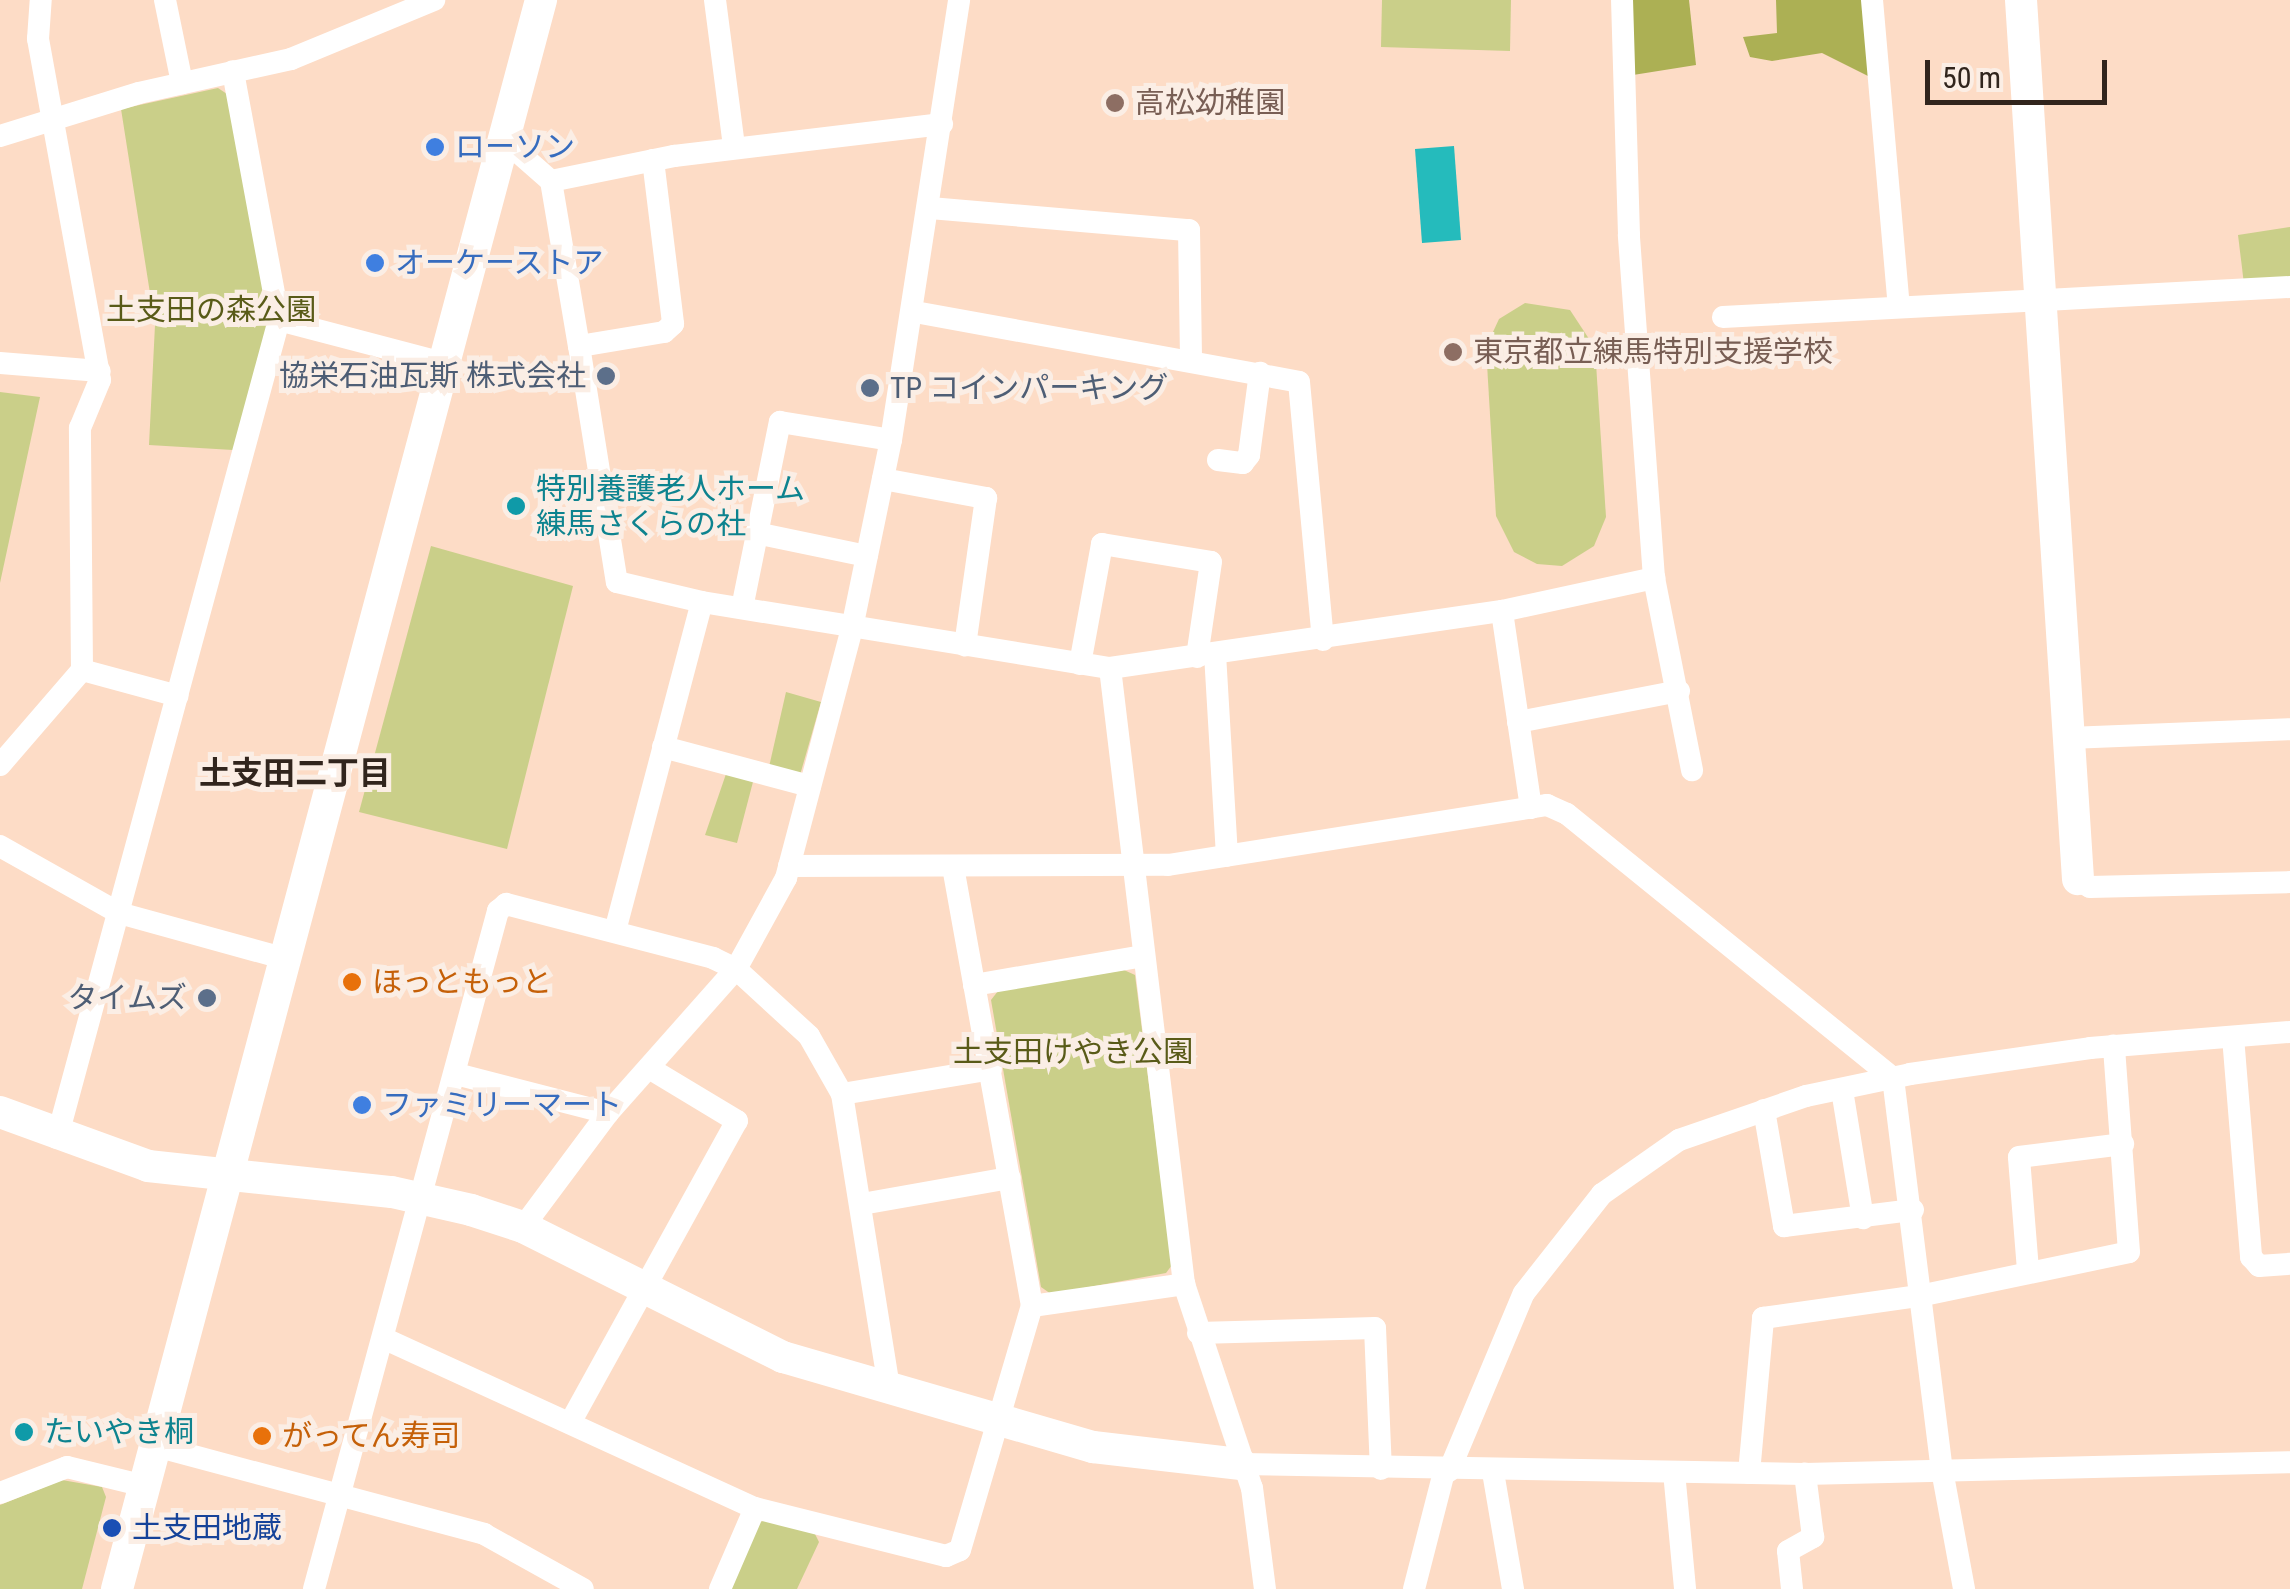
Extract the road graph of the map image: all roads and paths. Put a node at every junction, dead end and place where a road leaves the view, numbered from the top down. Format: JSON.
{"nodes":[{"id":1,"x":41,"y":0,"type":"edge"},
{"id":2,"x":165,"y":0,"type":"edge"},
{"id":3,"x":541,"y":0,"type":"edge"},
{"id":4,"x":715,"y":0,"type":"edge"},
{"id":5,"x":960,"y":0,"type":"edge"},
{"id":6,"x":1622,"y":0,"type":"edge"},
{"id":7,"x":1872,"y":0,"type":"edge"},
{"id":8,"x":2021,"y":0,"type":"edge"},
{"id":9,"x":419,"y":2,"type":"edge"},
{"id":10,"x":233,"y":71,"type":"junction"},
{"id":11,"x":182,"y":83,"type":"junction"},
{"id":12,"x":54,"y":119,"type":"junction"},
{"id":13,"x":942,"y":124,"type":"junction"},
{"id":14,"x":0,"y":136,"type":"edge"},
{"id":15,"x":502,"y":140,"type":"junction"},
{"id":16,"x":734,"y":147,"type":"junction"},
{"id":17,"x":653,"y":160,"type":"junction"},
{"id":18,"x":551,"y":181,"type":"junction"},
{"id":19,"x":930,"y":208,"type":"junction"},
{"id":20,"x":2290,"y":288,"type":"edge"},
{"id":21,"x":2042,"y":296,"type":"junction"},
{"id":22,"x":1899,"y":307,"type":"junction"},
{"id":23,"x":915,"y":312,"type":"junction"},
{"id":24,"x":1723,"y":317,"type":"dead end"},
{"id":25,"x":279,"y":320,"type":"junction"},
{"id":26,"x":578,"y":346,"type":"junction"},
{"id":27,"x":1191,"y":360,"type":"junction"},
{"id":28,"x":0,"y":362,"type":"edge"},
{"id":29,"x":443,"y":363,"type":"junction"},
{"id":30,"x":100,"y":371,"type":"junction"},
{"id":31,"x":1260,"y":372,"type":"junction"},
{"id":32,"x":892,"y":440,"type":"junction"},
{"id":33,"x":1218,"y":460,"type":"dead end"},
{"id":34,"x":883,"y":479,"type":"junction"},
{"id":35,"x":756,"y":534,"type":"junction"},
{"id":36,"x":867,"y":556,"type":"junction"},
{"id":37,"x":1654,"y":578,"type":"junction"},
{"id":38,"x":702,"y":602,"type":"junction"},
{"id":39,"x":742,"y":608,"type":"junction"},
{"id":40,"x":1502,"y":611,"type":"junction"},
{"id":41,"x":852,"y":628,"type":"junction"},
{"id":42,"x":1323,"y":640,"type":"junction"},
{"id":43,"x":965,"y":646,"type":"junction"},
{"id":44,"x":1206,"y":656,"type":"junction"},
{"id":45,"x":1080,"y":664,"type":"junction"},
{"id":46,"x":1110,"y":668,"type":"junction"},
{"id":47,"x":82,"y":670,"type":"junction"},
{"id":48,"x":1678,"y":692,"type":"junction"},
{"id":49,"x":178,"y":696,"type":"junction"},
{"id":50,"x":1518,"y":722,"type":"junction"},
{"id":51,"x":2290,"y":729,"type":"edge"},
{"id":52,"x":2069,"y":738,"type":"junction"},
{"id":53,"x":663,"y":747,"type":"junction"},
{"id":54,"x":0,"y":765,"type":"edge"},
{"id":55,"x":1692,"y":770,"type":"dead end"},
{"id":56,"x":810,"y":786,"type":"junction"},
{"id":57,"x":1530,"y":808,"type":"junction"},
{"id":58,"x":0,"y":846,"type":"edge"},
{"id":59,"x":1227,"y":856,"type":"junction"},
{"id":60,"x":1130,"y":865,"type":"junction"},
{"id":61,"x":789,"y":866,"type":"junction"},
{"id":62,"x":952,"y":866,"type":"junction"},
{"id":63,"x":2078,"y":879,"type":"joint"},
{"id":64,"x":2290,"y":882,"type":"edge"},
{"id":65,"x":119,"y":913,"type":"junction"},
{"id":66,"x":615,"y":931,"type":"junction"},
{"id":67,"x":1144,"y":956,"type":"junction"},
{"id":68,"x":286,"y":959,"type":"junction"},
{"id":69,"x":736,"y":970,"type":"junction"},
{"id":70,"x":974,"y":985,"type":"junction"},
{"id":71,"x":2290,"y":1032,"type":"edge"},
{"id":72,"x":2233,"y":1037,"type":"junction"},
{"id":73,"x":2114,"y":1046,"type":"junction"},
{"id":74,"x":648,"y":1068,"type":"junction"},
{"id":75,"x":991,"y":1069,"type":"junction"},
{"id":76,"x":456,"y":1074,"type":"junction"},
{"id":77,"x":1893,"y":1078,"type":"junction"},
{"id":78,"x":1842,"y":1090,"type":"junction"},
{"id":79,"x":842,"y":1094,"type":"junction"},
{"id":80,"x":1764,"y":1110,"type":"junction"},
{"id":81,"x":0,"y":1112,"type":"edge"},
{"id":82,"x":608,"y":1113,"type":"junction"},
{"id":83,"x":58,"y":1138,"type":"junction"},
{"id":84,"x":2122,"y":1144,"type":"junction"},
{"id":85,"x":227,"y":1176,"type":"junction"},
{"id":86,"x":1010,"y":1178,"type":"junction"},
{"id":87,"x":423,"y":1198,"type":"junction"},
{"id":88,"x":862,"y":1204,"type":"junction"},
{"id":89,"x":1913,"y":1210,"type":"junction"},
{"id":90,"x":1862,"y":1218,"type":"junction"},
{"id":91,"x":524,"y":1227,"type":"junction"},
{"id":92,"x":2290,"y":1264,"type":"edge"},
{"id":93,"x":2028,"y":1270,"type":"junction"},
{"id":94,"x":1184,"y":1284,"type":"junction"},
{"id":95,"x":646,"y":1292,"type":"junction"},
{"id":96,"x":1924,"y":1294,"type":"junction"},
{"id":97,"x":1032,"y":1306,"type":"junction"},
{"id":98,"x":1198,"y":1333,"type":"junction"},
{"id":99,"x":383,"y":1338,"type":"junction"},
{"id":100,"x":890,"y":1389,"type":"junction"},
{"id":101,"x":999,"y":1422,"type":"junction"},
{"id":102,"x":570,"y":1423,"type":"junction"},
{"id":103,"x":156,"y":1446,"type":"junction"},
{"id":104,"x":2290,"y":1462,"type":"edge"},
{"id":105,"x":1241,"y":1464,"type":"junction"},
{"id":106,"x":1381,"y":1469,"type":"junction"},
{"id":107,"x":1942,"y":1470,"type":"junction"},
{"id":108,"x":1447,"y":1471,"type":"junction"},
{"id":109,"x":1493,"y":1472,"type":"junction"},
{"id":110,"x":1674,"y":1472,"type":"junction"},
{"id":111,"x":1749,"y":1473,"type":"junction"},
{"id":112,"x":1804,"y":1474,"type":"junction"},
{"id":113,"x":145,"y":1486,"type":"junction"},
{"id":114,"x":0,"y":1493,"type":"edge"},
{"id":115,"x":339,"y":1496,"type":"junction"},
{"id":116,"x":756,"y":1508,"type":"junction"},
{"id":117,"x":117,"y":1589,"type":"edge"},
{"id":118,"x":314,"y":1589,"type":"edge"},
{"id":119,"x":583,"y":1589,"type":"edge"},
{"id":120,"x":720,"y":1589,"type":"edge"},
{"id":121,"x":1265,"y":1589,"type":"edge"},
{"id":122,"x":1414,"y":1589,"type":"edge"},
{"id":123,"x":1514,"y":1589,"type":"edge"},
{"id":124,"x":1685,"y":1589,"type":"edge"},
{"id":125,"x":1792,"y":1589,"type":"edge"},
{"id":126,"x":1964,"y":1589,"type":"edge"}],
"edges":[{"from":1,"to":12,"type":"street"},
{"from":2,"to":11,"type":"street"},
{"from":3,"to":15,"type":"street"},
{"from":4,"to":16,"type":"street"},
{"from":5,"to":13,"type":"street"},
{"from":6,"to":37,"type":"street"},
{"from":7,"to":22,"type":"street"},
{"from":8,"to":21,"type":"street"},
{"from":9,"to":10,"type":"street"},
{"from":10,"to":11,"type":"street"},
{"from":10,"to":25,"type":"street"},
{"from":11,"to":12,"type":"street"},
{"from":12,"to":14,"type":"street"},
{"from":12,"to":30,"type":"street"},
{"from":13,"to":16,"type":"street"},
{"from":13,"to":19,"type":"street"},
{"from":15,"to":18,"type":"street"},
{"from":15,"to":29,"type":"street"},
{"from":16,"to":17,"type":"street"},
{"from":17,"to":18,"type":"street"},
{"from":17,"to":26,"type":"street"},
{"from":18,"to":26,"type":"street"},
{"from":19,"to":23,"type":"street"},
{"from":19,"to":27,"type":"street"},
{"from":20,"to":21,"type":"street"},
{"from":21,"to":22,"type":"street"},
{"from":21,"to":52,"type":"street"},
{"from":22,"to":24,"type":"street"},
{"from":23,"to":27,"type":"street"},
{"from":23,"to":32,"type":"street"},
{"from":25,"to":29,"type":"street"},
{"from":25,"to":49,"type":"street"},
{"from":26,"to":38,"type":"street"},
{"from":27,"to":31,"type":"street"},
{"from":28,"to":30,"type":"street"},
{"from":29,"to":68,"type":"street"},
{"from":30,"to":47,"type":"street"},
{"from":31,"to":33,"type":"street"},
{"from":31,"to":42,"type":"street"},
{"from":32,"to":34,"type":"street"},
{"from":32,"to":35,"type":"street"},
{"from":34,"to":36,"type":"street"},
{"from":34,"to":43,"type":"street"},
{"from":35,"to":36,"type":"street"},
{"from":35,"to":39,"type":"street"},
{"from":36,"to":41,"type":"street"},
{"from":37,"to":40,"type":"street"},
{"from":37,"to":48,"type":"street"},
{"from":38,"to":39,"type":"street"},
{"from":38,"to":53,"type":"street"},
{"from":39,"to":41,"type":"street"},
{"from":40,"to":42,"type":"street"},
{"from":40,"to":50,"type":"street"},
{"from":41,"to":43,"type":"street"},
{"from":41,"to":56,"type":"street"},
{"from":42,"to":44,"type":"street"},
{"from":43,"to":45,"type":"street"},
{"from":44,"to":45,"type":"street"},
{"from":44,"to":46,"type":"street"},
{"from":44,"to":59,"type":"street"},
{"from":45,"to":46,"type":"street"},
{"from":46,"to":60,"type":"street"},
{"from":47,"to":49,"type":"street"},
{"from":47,"to":54,"type":"street"},
{"from":48,"to":50,"type":"street"},
{"from":48,"to":55,"type":"street"},
{"from":49,"to":65,"type":"street"},
{"from":50,"to":57,"type":"street"},
{"from":51,"to":52,"type":"street"},
{"from":52,"to":63,"type":"street"},
{"from":53,"to":56,"type":"street"},
{"from":53,"to":66,"type":"street"},
{"from":56,"to":61,"type":"street"},
{"from":57,"to":59,"type":"street"},
{"from":57,"to":77,"type":"street"},
{"from":58,"to":65,"type":"street"},
{"from":59,"to":60,"type":"street"},
{"from":60,"to":62,"type":"street"},
{"from":60,"to":67,"type":"street"},
{"from":61,"to":62,"type":"street"},
{"from":61,"to":69,"type":"street"},
{"from":62,"to":70,"type":"street"},
{"from":63,"to":64,"type":"street"},
{"from":65,"to":68,"type":"street"},
{"from":65,"to":83,"type":"street"},
{"from":66,"to":69,"type":"street"},
{"from":66,"to":76,"type":"street"},
{"from":67,"to":70,"type":"street"},
{"from":67,"to":94,"type":"street"},
{"from":68,"to":85,"type":"street"},
{"from":69,"to":74,"type":"street"},
{"from":69,"to":79,"type":"street"},
{"from":70,"to":75,"type":"street"},
{"from":71,"to":72,"type":"street"},
{"from":72,"to":73,"type":"street"},
{"from":72,"to":92,"type":"street"},
{"from":73,"to":77,"type":"street"},
{"from":73,"to":84,"type":"street"},
{"from":74,"to":82,"type":"street"},
{"from":74,"to":95,"type":"street"},
{"from":75,"to":79,"type":"street"},
{"from":75,"to":86,"type":"street"},
{"from":76,"to":82,"type":"street"},
{"from":76,"to":87,"type":"street"},
{"from":77,"to":78,"type":"street"},
{"from":77,"to":89,"type":"street"},
{"from":78,"to":80,"type":"street"},
{"from":78,"to":90,"type":"street"},
{"from":79,"to":88,"type":"street"},
{"from":80,"to":90,"type":"street"},
{"from":80,"to":108,"type":"street"},
{"from":81,"to":83,"type":"street"},
{"from":82,"to":91,"type":"street"},
{"from":83,"to":85,"type":"street"},
{"from":84,"to":93,"type":"street"},
{"from":84,"to":93,"type":"street"},
{"from":85,"to":87,"type":"street"},
{"from":85,"to":103,"type":"street"},
{"from":86,"to":88,"type":"street"},
{"from":86,"to":97,"type":"street"},
{"from":87,"to":91,"type":"street"},
{"from":87,"to":99,"type":"street"},
{"from":88,"to":100,"type":"street"},
{"from":89,"to":90,"type":"street"},
{"from":89,"to":96,"type":"street"},
{"from":91,"to":95,"type":"street"},
{"from":93,"to":96,"type":"street"},
{"from":94,"to":97,"type":"street"},
{"from":94,"to":98,"type":"street"},
{"from":95,"to":100,"type":"street"},
{"from":95,"to":102,"type":"street"},
{"from":96,"to":107,"type":"street"},
{"from":96,"to":111,"type":"street"},
{"from":97,"to":101,"type":"street"},
{"from":98,"to":105,"type":"street"},
{"from":98,"to":106,"type":"street"},
{"from":99,"to":102,"type":"street"},
{"from":99,"to":115,"type":"street"},
{"from":100,"to":101,"type":"street"},
{"from":101,"to":105,"type":"street"},
{"from":101,"to":116,"type":"street"},
{"from":102,"to":116,"type":"street"},
{"from":103,"to":113,"type":"street"},
{"from":103,"to":115,"type":"street"},
{"from":104,"to":107,"type":"street"},
{"from":105,"to":106,"type":"street"},
{"from":105,"to":121,"type":"street"},
{"from":106,"to":108,"type":"street"},
{"from":107,"to":112,"type":"street"},
{"from":107,"to":126,"type":"street"},
{"from":108,"to":109,"type":"street"},
{"from":108,"to":122,"type":"street"},
{"from":109,"to":110,"type":"street"},
{"from":109,"to":123,"type":"street"},
{"from":110,"to":111,"type":"street"},
{"from":110,"to":124,"type":"street"},
{"from":111,"to":112,"type":"street"},
{"from":112,"to":125,"type":"street"},
{"from":113,"to":114,"type":"street"},
{"from":113,"to":117,"type":"street"},
{"from":115,"to":118,"type":"street"},
{"from":115,"to":119,"type":"street"},
{"from":116,"to":120,"type":"street"}]}
